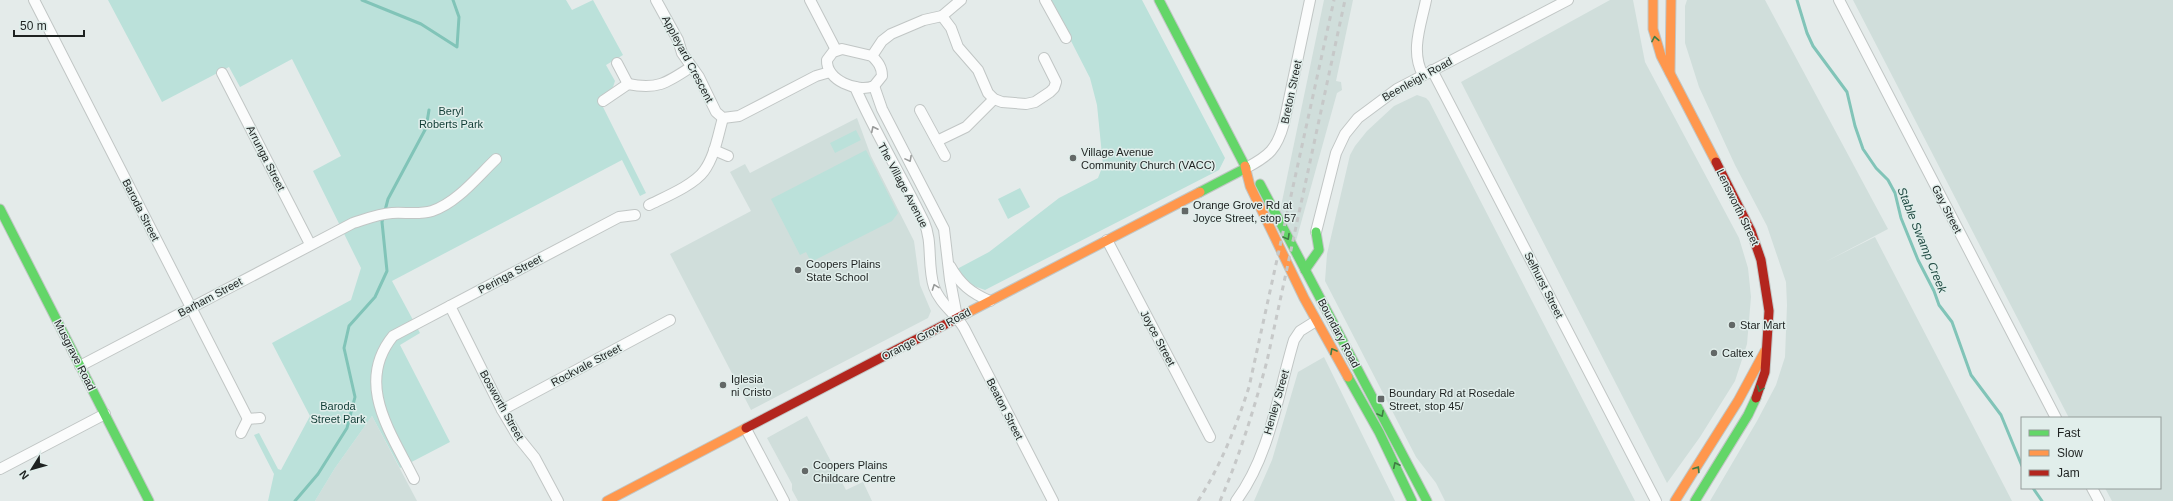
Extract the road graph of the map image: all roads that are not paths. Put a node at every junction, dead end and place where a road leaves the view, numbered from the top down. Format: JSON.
{"nodes":[{"id":1,"x":34,"y":0,"type":"edge"},
{"id":2,"x":656,"y":0,"type":"edge"},
{"id":3,"x":810,"y":0,"type":"edge"},
{"id":4,"x":961,"y":0,"type":"edge"},
{"id":5,"x":1045,"y":0,"type":"edge"},
{"id":6,"x":1159,"y":0,"type":"edge"},
{"id":7,"x":1310,"y":0,"type":"edge"},
{"id":8,"x":1426,"y":0,"type":"edge"},
{"id":9,"x":1568,"y":0,"type":"edge"},
{"id":10,"x":1653,"y":0,"type":"edge"},
{"id":11,"x":1671,"y":0,"type":"edge"},
{"id":12,"x":1839,"y":0,"type":"edge"},
{"id":13,"x":942,"y":16,"type":"junction"},
{"id":14,"x":1066,"y":38,"type":"dead end"},
{"id":15,"x":836,"y":50,"type":"junction"},
{"id":16,"x":872,"y":56,"type":"junction"},
{"id":17,"x":1044,"y":58,"type":"dead end"},
{"id":18,"x":617,"y":62,"type":"dead end"},
{"id":19,"x":692,"y":67,"type":"junction"},
{"id":20,"x":830,"y":72,"type":"junction"},
{"id":21,"x":1427,"y":72,"type":"junction"},
{"id":22,"x":222,"y":73,"type":"dead end"},
{"id":23,"x":1670,"y":73,"type":"junction"},
{"id":24,"x":628,"y":84,"type":"junction"},
{"id":25,"x":874,"y":86,"type":"junction"},
{"id":26,"x":854,"y":87,"type":"junction"},
{"id":27,"x":994,"y":99,"type":"junction"},
{"id":28,"x":603,"y":101,"type":"dead end"},
{"id":29,"x":920,"y":110,"type":"dead end"},
{"id":30,"x":723,"y":118,"type":"junction"},
{"id":31,"x":937,"y":141,"type":"junction"},
{"id":32,"x":714,"y":150,"type":"junction"},
{"id":33,"x":728,"y":156,"type":"dead end"},
{"id":34,"x":945,"y":156,"type":"dead end"},
{"id":35,"x":496,"y":159,"type":"dead end"},
{"id":36,"x":1246,"y":168,"type":"junction"},
{"id":37,"x":649,"y":205,"type":"dead end"},
{"id":38,"x":0,"y":209,"type":"edge"},
{"id":39,"x":635,"y":215,"type":"dead end"},
{"id":40,"x":1316,"y":232,"type":"joint"},
{"id":41,"x":1107,"y":240,"type":"junction"},
{"id":42,"x":310,"y":244,"type":"junction"},
{"id":43,"x":950,"y":266,"type":"junction"},
{"id":44,"x":1305,"y":270,"type":"junction"},
{"id":45,"x":990,"y":301,"type":"junction"},
{"id":46,"x":450,"y":306,"type":"junction"},
{"id":47,"x":191,"y":307,"type":"junction"},
{"id":48,"x":957,"y":317,"type":"junction"},
{"id":49,"x":670,"y":320,"type":"dead end"},
{"id":50,"x":1316,"y":321,"type":"junction"},
{"id":51,"x":1765,"y":351,"type":"junction"},
{"id":52,"x":80,"y":366,"type":"junction"},
{"id":53,"x":502,"y":410,"type":"junction"},
{"id":54,"x":105,"y":414,"type":"junction"},
{"id":55,"x":2055,"y":417,"type":"edge"},
{"id":56,"x":260,"y":418,"type":"dead end"},
{"id":57,"x":248,"y":419,"type":"junction"},
{"id":58,"x":746,"y":430,"type":"junction"},
{"id":59,"x":241,"y":433,"type":"dead end"},
{"id":60,"x":1210,"y":437,"type":"dead end"},
{"id":61,"x":0,"y":469,"type":"edge"},
{"id":62,"x":414,"y":479,"type":"dead end"},
{"id":63,"x":2093,"y":489,"type":"edge"},
{"id":64,"x":1242,"y":496,"type":"edge"},
{"id":65,"x":624,"y":497,"type":"edge"},
{"id":66,"x":149,"y":501,"type":"edge"},
{"id":67,"x":558,"y":501,"type":"edge"},
{"id":68,"x":607,"y":501,"type":"edge"},
{"id":69,"x":784,"y":501,"type":"edge"},
{"id":70,"x":1053,"y":501,"type":"edge"},
{"id":71,"x":1236,"y":501,"type":"edge"},
{"id":72,"x":1412,"y":501,"type":"edge"},
{"id":73,"x":1426,"y":501,"type":"edge"},
{"id":74,"x":1656,"y":501,"type":"edge"},
{"id":75,"x":1675,"y":501,"type":"edge"},
{"id":76,"x":1695,"y":501,"type":"edge"},
{"id":77,"x":2099,"y":501,"type":"edge"}],
"edges":[{"from":1,"to":47,"type":"street","name":"Baroda Street"},
{"from":2,"to":19,"type":"street","name":"Appleyard Crescent"},
{"from":3,"to":15,"type":"street"},
{"from":4,"to":13,"type":"street"},
{"from":5,"to":14,"type":"street"},
{"from":6,"to":36,"type":"main road","name":"Boundary Road"},
{"from":7,"to":36,"type":"street","name":"Breton Street"},
{"from":8,"to":21,"type":"street","name":"Selhurst Street"},
{"from":9,"to":21,"type":"street","name":"Beenleigh Road"},
{"from":23,"to":10,"type":"main road","name":"Lensworth Street","one_way":true},
{"from":11,"to":23,"type":"main road","name":"Lensworth Street"},
{"from":12,"to":55,"type":"street","name":"Gay Street"},
{"from":13,"to":16,"type":"street"},
{"from":13,"to":27,"type":"street"},
{"from":15,"to":16,"type":"street"},
{"from":15,"to":20,"type":"street"},
{"from":16,"to":25,"type":"street"},
{"from":17,"to":27,"type":"street"},
{"from":18,"to":24,"type":"street"},
{"from":19,"to":24,"type":"street"},
{"from":19,"to":30,"type":"street","name":"Appleyard Crescent"},
{"from":20,"to":26,"type":"street"},
{"from":20,"to":30,"type":"street"},
{"from":21,"to":40,"type":"street","name":"Beenleigh Road"},
{"from":21,"to":74,"type":"street","name":"Selhurst Street"},
{"from":22,"to":42,"type":"street","name":"Arrunga Street"},
{"from":23,"to":51,"type":"main road","name":"Lensworth Street"},
{"from":24,"to":28,"type":"street"},
{"from":25,"to":26,"type":"street"},
{"from":25,"to":43,"type":"street","name":"The Village Avenue","one_way":true},
{"from":48,"to":26,"type":"street","name":"The Village Avenue","one_way":true},
{"from":27,"to":31,"type":"street"},
{"from":29,"to":31,"type":"street"},
{"from":30,"to":32,"type":"street"},
{"from":31,"to":34,"type":"street"},
{"from":32,"to":33,"type":"street"},
{"from":32,"to":37,"type":"street"},
{"from":35,"to":42,"type":"street","name":"Barham Street"},
{"from":36,"to":41,"type":"main road","name":"Orange Grove Road"},
{"from":36,"to":44,"type":"main road","name":"Boundary Road","one_way":true},
{"from":36,"to":50,"type":"main road","name":"Boundary Road"},
{"from":38,"to":52,"type":"main road","name":"Musgrave Road"},
{"from":39,"to":46,"type":"street","name":"Peringa Street"},
{"from":40,"to":44,"type":"main road"},
{"from":41,"to":45,"type":"main road","name":"Orange Grove Road"},
{"from":41,"to":60,"type":"street","name":"Joyce Street"},
{"from":42,"to":47,"type":"street","name":"Barham Street"},
{"from":43,"to":45,"type":"street"},
{"from":43,"to":48,"type":"street","name":"The Village Avenue"},
{"from":44,"to":73,"type":"main road","name":"Boundary Road","one_way":true},
{"from":45,"to":48,"type":"main road","name":"Orange Grove Road"},
{"from":46,"to":53,"type":"street","name":"Bosworth Street"},
{"from":46,"to":62,"type":"street","name":"Peringa Street"},
{"from":47,"to":52,"type":"street","name":"Barham Street"},
{"from":47,"to":57,"type":"street","name":"Baroda Street"},
{"from":48,"to":58,"type":"main road","name":"Orange Grove Road"},
{"from":48,"to":70,"type":"street","name":"Beaton Street"},
{"from":49,"to":53,"type":"street","name":"Rockvale Street"},
{"from":50,"to":64,"type":"street","name":"Henley Street"},
{"from":72,"to":50,"type":"main road","name":"Boundary Road","one_way":true},
{"from":75,"to":51,"type":"main road","name":"Lensworth Street","one_way":true},
{"from":51,"to":76,"type":"main road","name":"Lensworth Street","one_way":true},
{"from":52,"to":54,"type":"main road","name":"Musgrave Road"},
{"from":53,"to":67,"type":"street","name":"Bosworth Street"},
{"from":54,"to":61,"type":"street"},
{"from":54,"to":66,"type":"main road","name":"Musgrave Road"},
{"from":56,"to":57,"type":"street"},
{"from":57,"to":59,"type":"street"},
{"from":58,"to":65,"type":"main road","name":"Orange Grove Road"},
{"from":58,"to":69,"type":"street"},
{"from":63,"to":77,"type":"street"},
{"from":64,"to":71,"type":"street","name":"Henley Street"},
{"from":65,"to":68,"type":"main road","name":"Orange Grove Road"}]}
